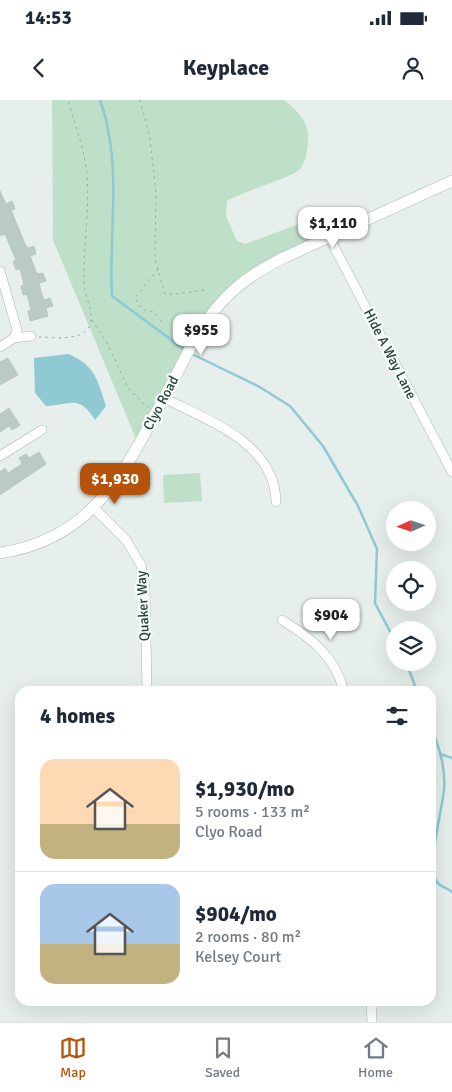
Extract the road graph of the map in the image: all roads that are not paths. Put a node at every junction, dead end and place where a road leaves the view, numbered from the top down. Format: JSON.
{"nodes":[{"id":1,"x":452,"y":181,"type":"edge"},
{"id":2,"x":329,"y":237,"type":"junction"},
{"id":3,"x":0,"y":271,"type":"edge"},
{"id":4,"x":31,"y":336,"type":"road end"},
{"id":5,"x":14,"y":338,"type":"junction"},
{"id":6,"x":0,"y":347,"type":"edge"},
{"id":7,"x":164,"y":398,"type":"junction"},
{"id":8,"x":42,"y":430,"type":"dead end"},
{"id":9,"x":0,"y":456,"type":"edge"},
{"id":10,"x":452,"y":472,"type":"edge"},
{"id":11,"x":276,"y":502,"type":"dead end"},
{"id":12,"x":94,"y":508,"type":"junction"},
{"id":13,"x":0,"y":553,"type":"edge"},
{"id":14,"x":282,"y":620,"type":"dead end"},
{"id":15,"x":147,"y":686,"type":"edge"},
{"id":16,"x":342,"y":686,"type":"edge"},
{"id":17,"x":371,"y":1006,"type":"edge"},
{"id":18,"x":372,"y":1022,"type":"edge"}],
"edges":[{"from":1,"to":2,"type":"street","name":"Clyo Road"},
{"from":2,"to":7,"type":"street","name":"Clyo Road"},
{"from":2,"to":10,"type":"street","name":"Hide A Way Lane"},
{"from":3,"to":5,"type":"street"},
{"from":4,"to":5,"type":"street"},
{"from":5,"to":6,"type":"street"},
{"from":7,"to":11,"type":"street"},
{"from":7,"to":12,"type":"street","name":"Clyo Road"},
{"from":8,"to":9,"type":"street"},
{"from":12,"to":13,"type":"street","name":"Clyo Road"},
{"from":12,"to":15,"type":"street","name":"Quaker Way"},
{"from":14,"to":16,"type":"street"},
{"from":17,"to":18,"type":"street"}]}
